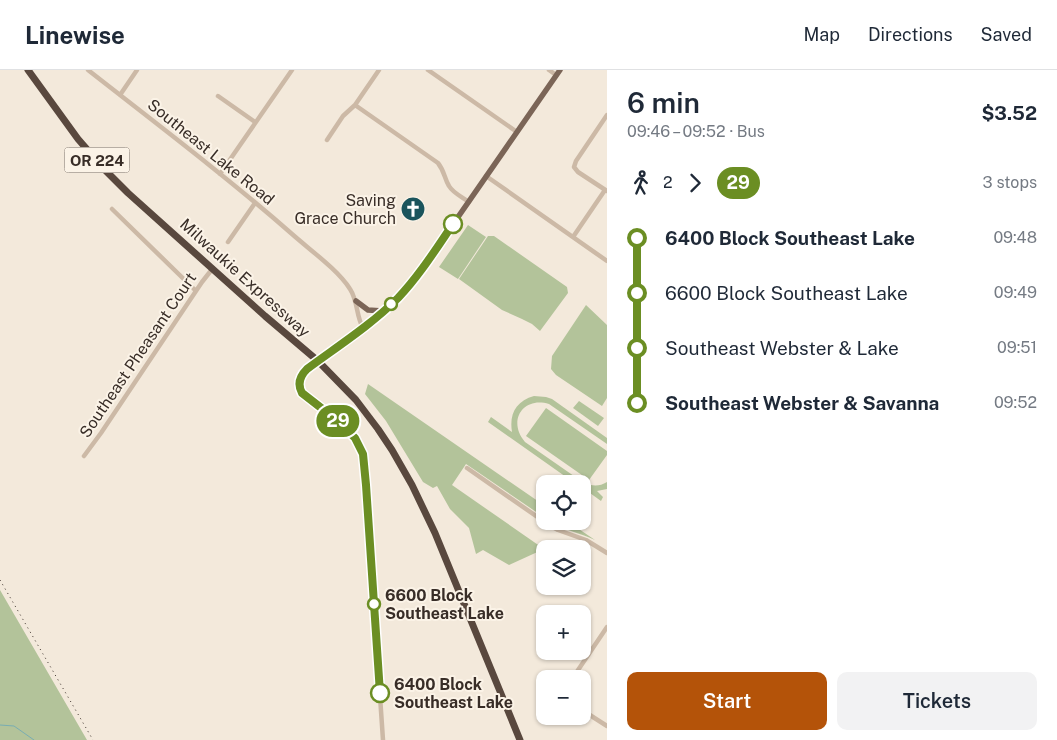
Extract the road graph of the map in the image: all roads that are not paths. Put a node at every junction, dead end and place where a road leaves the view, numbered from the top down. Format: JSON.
{"nodes":[{"id":1,"x":28,"y":70,"type":"edge"},
{"id":2,"x":88,"y":70,"type":"edge"},
{"id":3,"x":137,"y":70,"type":"edge"},
{"id":4,"x":292,"y":70,"type":"edge"},
{"id":5,"x":379,"y":70,"type":"edge"},
{"id":6,"x":428,"y":70,"type":"edge"},
{"id":7,"x":549,"y":70,"type":"edge"},
{"id":8,"x":558,"y":72,"type":"edge"},
{"id":9,"x":120,"y":95,"type":"junction"},
{"id":10,"x":218,"y":96,"type":"dead end"},
{"id":11,"x":355,"y":105,"type":"junction"},
{"id":12,"x":607,"y":115,"type":"edge"},
{"id":13,"x":255,"y":122,"type":"junction"},
{"id":14,"x":517,"y":132,"type":"junction"},
{"id":15,"x":327,"y":140,"type":"dead end"},
{"id":16,"x":220,"y":174,"type":"junction"},
{"id":17,"x":486,"y":176,"type":"junction"},
{"id":18,"x":606,"y":191,"type":"edge"},
{"id":19,"x":469,"y":202,"type":"junction"},
{"id":20,"x":255,"y":203,"type":"junction"},
{"id":21,"x":112,"y":209,"type":"dead end"},
{"id":22,"x":573,"y":237,"type":"junction"},
{"id":23,"x":228,"y":242,"type":"dead end"},
{"id":24,"x":607,"y":261,"type":"edge"},
{"id":25,"x":213,"y":268,"type":"junction"},
{"id":26,"x":196,"y":291,"type":"junction"},
{"id":27,"x":356,"y":301,"type":"junction"},
{"id":28,"x":383,"y":311,"type":"junction"},
{"id":29,"x":363,"y":328,"type":"junction"},
{"id":30,"x":318,"y":361,"type":"junction"},
{"id":31,"x":84,"y":456,"type":"dead end"},
{"id":32,"x":467,"y":468,"type":"dead end"},
{"id":33,"x":607,"y":553,"type":"edge"},
{"id":34,"x":607,"y":627,"type":"edge"},
{"id":35,"x":578,"y":670,"type":"edge"},
{"id":36,"x":591,"y":716,"type":"edge"},
{"id":37,"x":607,"y":726,"type":"edge"},
{"id":38,"x":383,"y":740,"type":"edge"},
{"id":39,"x":520,"y":740,"type":"edge"}],
"edges":[{"from":1,"to":25,"type":"highway","name":"Milwaukie Expressway","number":"OR 224"},
{"from":2,"to":9,"type":"street","name":"Southeast Lake Road"},
{"from":3,"to":9,"type":"street"},
{"from":4,"to":13,"type":"street"},
{"from":5,"to":11,"type":"street"},
{"from":6,"to":14,"type":"street"},
{"from":7,"to":8,"type":"street"},
{"from":8,"to":14,"type":"main road"},
{"from":9,"to":16,"type":"street","name":"Southeast Lake Road"},
{"from":10,"to":13,"type":"street"},
{"from":11,"to":15,"type":"street"},
{"from":11,"to":19,"type":"street"},
{"from":12,"to":18,"type":"street"},
{"from":13,"to":16,"type":"street"},
{"from":14,"to":17,"type":"main road"},
{"from":16,"to":20,"type":"street","name":"Southeast Lake Road"},
{"from":17,"to":19,"type":"main road"},
{"from":17,"to":22,"type":"street"},
{"from":18,"to":22,"type":"street"},
{"from":19,"to":28,"type":"main road"},
{"from":20,"to":23,"type":"street"},
{"from":20,"to":27,"type":"street","name":"Southeast Lake Road"},
{"from":21,"to":26,"type":"street"},
{"from":22,"to":24,"type":"street"},
{"from":25,"to":26,"type":"street","name":"Southeast Pheasant Court"},
{"from":25,"to":30,"type":"highway","name":"Milwaukie Expressway","number":"OR 224"},
{"from":26,"to":31,"type":"street","name":"Southeast Pheasant Court"},
{"from":27,"to":28,"type":"main road"},
{"from":27,"to":29,"type":"street","name":"Southeast Lake Road"},
{"from":28,"to":29,"type":"main road"},
{"from":29,"to":30,"type":"main road"},
{"from":30,"to":38,"type":"street"},
{"from":30,"to":39,"type":"highway","name":"Milwaukie Expressway","number":"OR 224"},
{"from":32,"to":33,"type":"street"},
{"from":34,"to":35,"type":"street"},
{"from":36,"to":37,"type":"street"}]}
